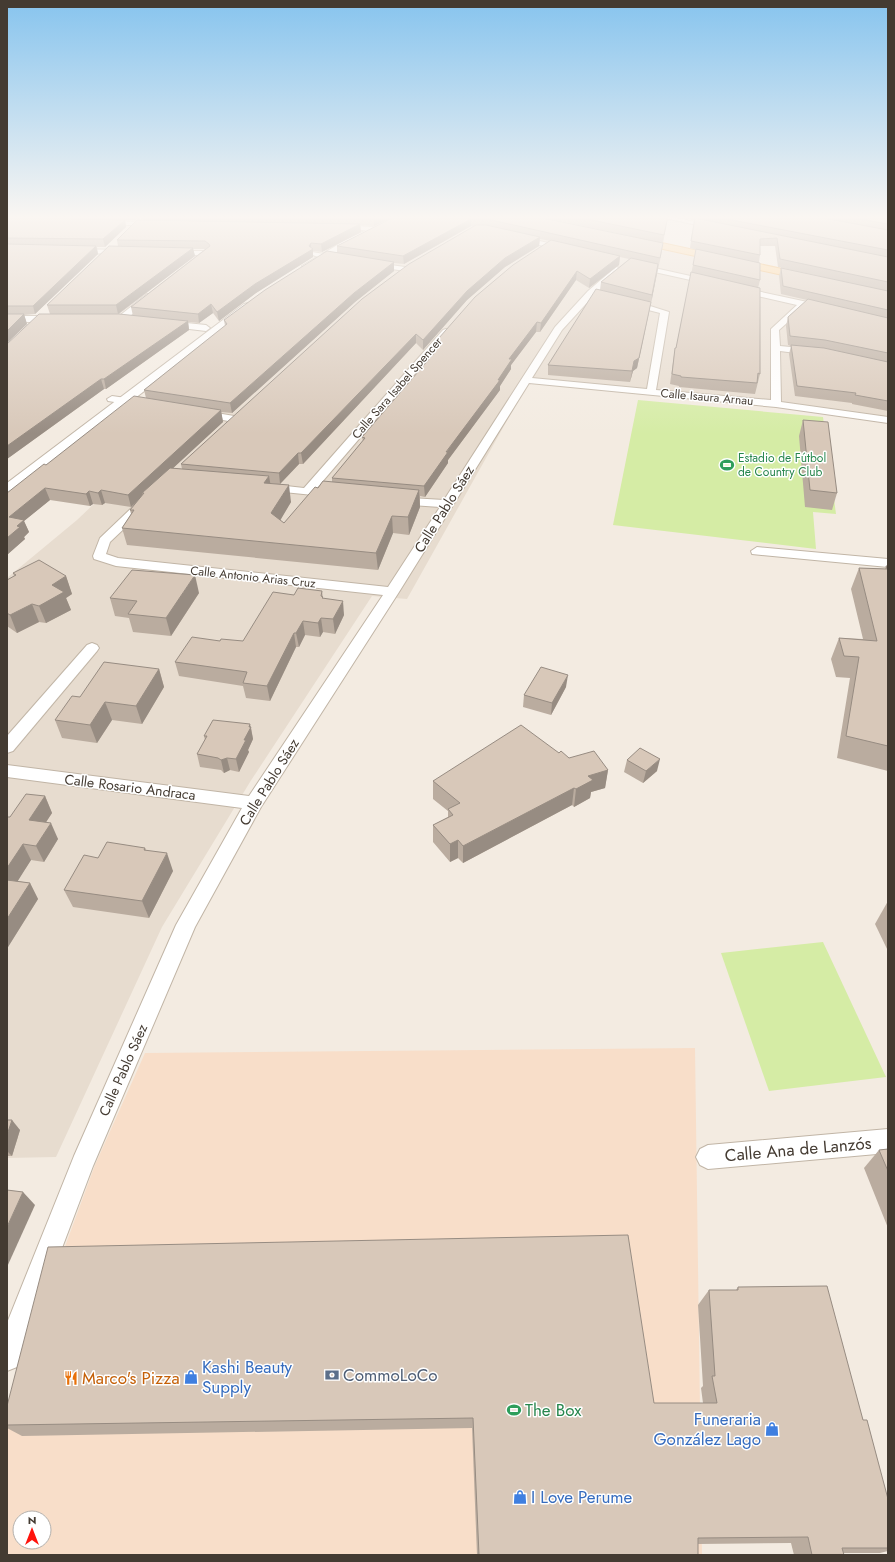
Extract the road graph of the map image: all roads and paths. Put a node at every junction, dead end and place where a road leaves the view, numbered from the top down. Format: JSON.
{"nodes":[{"id":1,"x":603,"y":289,"type":"edge"},
{"id":2,"x":739,"y":289,"type":"edge"},
{"id":3,"x":158,"y":291,"type":"edge"},
{"id":4,"x":620,"y":300,"type":"edge"},
{"id":5,"x":803,"y":304,"type":"junction"},
{"id":6,"x":49,"y":308,"type":"edge"},
{"id":7,"x":834,"y":311,"type":"edge"},
{"id":8,"x":7,"y":319,"type":"edge"},
{"id":9,"x":39,"y":319,"type":"junction"},
{"id":10,"x":69,"y":319,"type":"edge"},
{"id":11,"x":137,"y":321,"type":"edge"},
{"id":12,"x":160,"y":323,"type":"edge"},
{"id":13,"x":450,"y":326,"type":"edge"},
{"id":14,"x":206,"y":328,"type":"junction"},
{"id":15,"x":28,"y":329,"type":"edge"},
{"id":16,"x":775,"y":348,"type":"junction"},
{"id":17,"x":822,"y":353,"type":"edge"},
{"id":18,"x":526,"y":380,"type":"junction"},
{"id":19,"x":651,"y":392,"type":"junction"},
{"id":20,"x":112,"y":399,"type":"junction"},
{"id":21,"x":124,"y":401,"type":"junction"},
{"id":22,"x":776,"y":404,"type":"junction"},
{"id":23,"x":148,"y":405,"type":"edge"},
{"id":24,"x":187,"y":411,"type":"edge"},
{"id":25,"x":888,"y":420,"type":"edge"},
{"id":26,"x":222,"y":430,"type":"edge"},
{"id":27,"x":8,"y":484,"type":"edge"},
{"id":28,"x":254,"y":487,"type":"edge"},
{"id":29,"x":307,"y":492,"type":"junction"},
{"id":30,"x":153,"y":494,"type":"edge"},
{"id":31,"x":330,"y":494,"type":"edge"},
{"id":32,"x":384,"y":498,"type":"edge"},
{"id":33,"x":446,"y":504,"type":"junction"},
{"id":34,"x":757,"y":551,"type":"dead end"},
{"id":35,"x":888,"y":563,"type":"edge"},
{"id":36,"x":392,"y":592,"type":"junction"},
{"id":37,"x":92,"y":648,"type":"dead end"},
{"id":38,"x":7,"y":747,"type":"edge"},
{"id":39,"x":7,"y":771,"type":"edge"},
{"id":40,"x":254,"y":804,"type":"junction"},
{"id":41,"x":888,"y":1141,"type":"edge"},
{"id":42,"x":708,"y":1157,"type":"dead end"},
{"id":43,"x":7,"y":1357,"type":"edge"}],
"edges":[{"from":1,"to":18,"type":"street","name":"Calle Pablo Sáez"},
{"from":2,"to":5,"type":"street","name":"Calle Pablo Sáez"},
{"from":3,"to":11,"type":"street"},
{"from":4,"to":19,"type":"street"},
{"from":5,"to":7,"type":"street"},
{"from":5,"to":16,"type":"street"},
{"from":6,"to":9,"type":"street"},
{"from":8,"to":9,"type":"street"},
{"from":9,"to":10,"type":"street"},
{"from":9,"to":15,"type":"street"},
{"from":12,"to":14,"type":"street"},
{"from":13,"to":29,"type":"street","name":"Calle Sara Isabel Spencer"},
{"from":14,"to":20,"type":"street"},
{"from":14,"to":21,"type":"street"},
{"from":16,"to":17,"type":"street"},
{"from":16,"to":22,"type":"street"},
{"from":18,"to":19,"type":"street","name":"Calle Isaura Arnau"},
{"from":18,"to":33,"type":"street","name":"Calle Pablo Sáez"},
{"from":19,"to":22,"type":"street","name":"Calle Isaura Arnau"},
{"from":20,"to":21,"type":"street"},
{"from":20,"to":27,"type":"street"},
{"from":21,"to":23,"type":"street"},
{"from":21,"to":27,"type":"street"},
{"from":22,"to":25,"type":"street","name":"Calle Isaura Arnau"},
{"from":24,"to":26,"type":"street"},
{"from":28,"to":29,"type":"street"},
{"from":29,"to":31,"type":"street"},
{"from":30,"to":36,"type":"street","name":"Calle Antonio Arias Cruz"},
{"from":32,"to":33,"type":"street"},
{"from":33,"to":36,"type":"street","name":"Calle Pablo Sáez"},
{"from":34,"to":35,"type":"street"},
{"from":36,"to":40,"type":"street","name":"Calle Pablo Sáez"},
{"from":37,"to":38,"type":"street"},
{"from":39,"to":40,"type":"street","name":"Calle Rosario Andraca"},
{"from":40,"to":43,"type":"street","name":"Calle Pablo Sáez"},
{"from":41,"to":42,"type":"street","name":"Calle Ana de Lanzós"}]}
